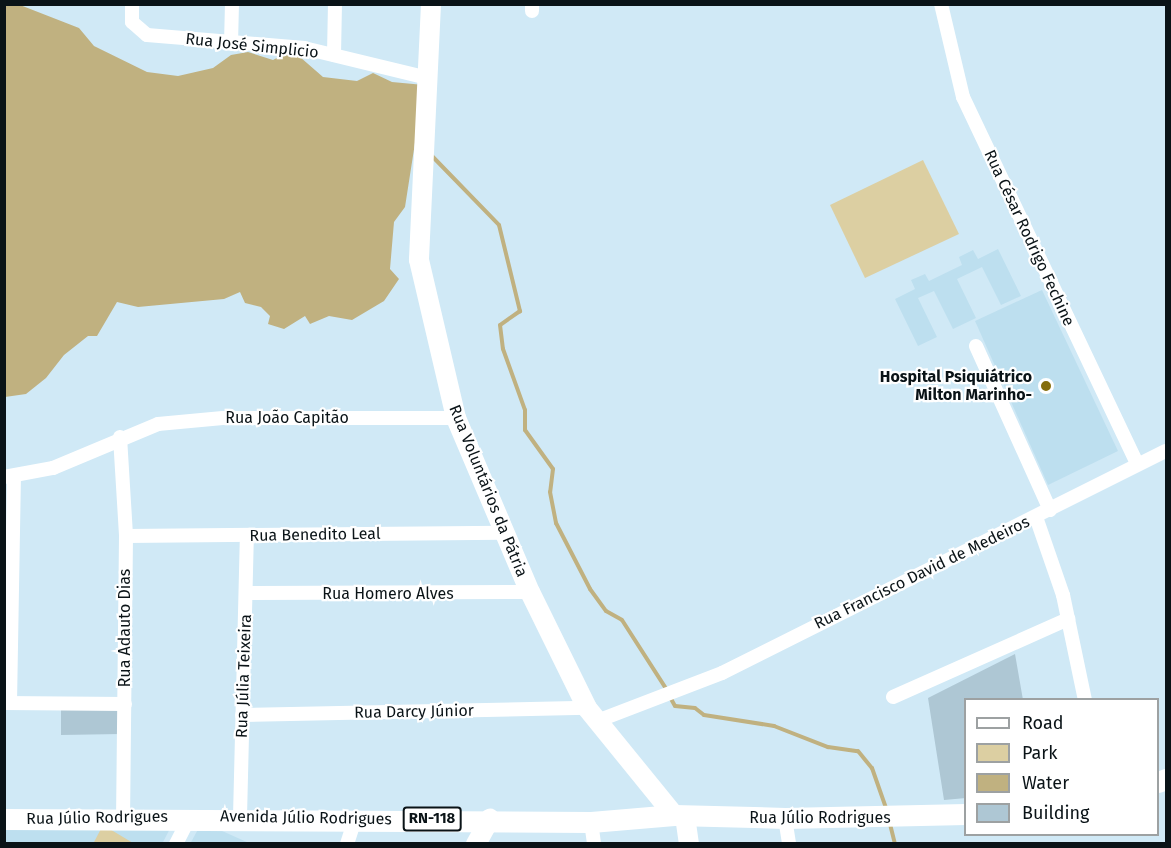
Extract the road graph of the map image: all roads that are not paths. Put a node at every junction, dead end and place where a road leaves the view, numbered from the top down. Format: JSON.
{"nodes":[{"id":1,"x":132,"y":4,"type":"edge"},
{"id":2,"x":232,"y":4,"type":"edge"},
{"id":3,"x":335,"y":4,"type":"edge"},
{"id":4,"x":941,"y":4,"type":"edge"},
{"id":5,"x":431,"y":11,"type":"edge"},
{"id":6,"x":231,"y":44,"type":"junction"},
{"id":7,"x":334,"y":55,"type":"junction"},
{"id":8,"x":429,"y":78,"type":"junction"},
{"id":9,"x":976,"y":346,"type":"dead end"},
{"id":10,"x":456,"y":418,"type":"junction"},
{"id":11,"x":120,"y":437,"type":"junction"},
{"id":12,"x":1167,"y":451,"type":"edge"},
{"id":13,"x":1137,"y":464,"type":"junction"},
{"id":14,"x":9,"y":477,"type":"edge"},
{"id":15,"x":1050,"y":510,"type":"junction"},
{"id":16,"x":1036,"y":517,"type":"junction"},
{"id":17,"x":503,"y":533,"type":"junction"},
{"id":18,"x":126,"y":536,"type":"junction"},
{"id":19,"x":247,"y":536,"type":"junction"},
{"id":20,"x":530,"y":592,"type":"junction"},
{"id":21,"x":247,"y":593,"type":"junction"},
{"id":22,"x":1068,"y":619,"type":"junction"},
{"id":23,"x":893,"y":698,"type":"dead end"},
{"id":24,"x":1085,"y":698,"type":"edge"},
{"id":25,"x":7,"y":703,"type":"edge"},
{"id":26,"x":125,"y":704,"type":"junction"},
{"id":27,"x":242,"y":715,"type":"junction"},
{"id":28,"x":592,"y":715,"type":"junction"},
{"id":29,"x":964,"y":814,"type":"edge"},
{"id":30,"x":679,"y":815,"type":"junction"},
{"id":31,"x":190,"y":817,"type":"junction"},
{"id":32,"x":123,"y":818,"type":"junction"},
{"id":33,"x":785,"y":818,"type":"junction"},
{"id":34,"x":4,"y":819,"type":"edge"},
{"id":35,"x":355,"y":819,"type":"junction"},
{"id":36,"x":490,"y":819,"type":"junction"},
{"id":37,"x":591,"y":822,"type":"junction"},
{"id":38,"x":245,"y":825,"type":"junction"},
{"id":39,"x":176,"y":843,"type":"edge"},
{"id":40,"x":347,"y":843,"type":"edge"},
{"id":41,"x":476,"y":843,"type":"edge"},
{"id":42,"x":594,"y":843,"type":"edge"},
{"id":43,"x":689,"y":843,"type":"edge"},
{"id":44,"x":789,"y":843,"type":"edge"}],
"edges":[{"from":1,"to":6,"type":"street","name":"Rua José Simplicio"},
{"from":2,"to":6,"type":"street"},
{"from":3,"to":7,"type":"street"},
{"from":4,"to":13,"type":"street","name":"Rua César Rodrigo Fechine"},
{"from":5,"to":8,"type":"street","name":"Rua Voluntários da Pátria"},
{"from":6,"to":7,"type":"street","name":"Rua José Simplicio"},
{"from":7,"to":8,"type":"street","name":"Rua José Simplicio"},
{"from":8,"to":10,"type":"street","name":"Rua Voluntários da Pátria"},
{"from":9,"to":15,"type":"street"},
{"from":10,"to":11,"type":"street","name":"Rua João Capitão"},
{"from":10,"to":17,"type":"street","name":"Rua Voluntários da Pátria"},
{"from":11,"to":14,"type":"street","name":"Rua João Capitão"},
{"from":11,"to":18,"type":"street","name":"Rua Adauto Dias"},
{"from":12,"to":13,"type":"street","name":"Rua Francisco David de Medeiros"},
{"from":13,"to":15,"type":"street","name":"Rua Francisco David de Medeiros"},
{"from":14,"to":25,"type":"street"},
{"from":15,"to":16,"type":"street","name":"Rua Francisco David de Medeiros"},
{"from":16,"to":22,"type":"street"},
{"from":16,"to":28,"type":"street","name":"Rua Francisco David de Medeiros"},
{"from":17,"to":19,"type":"street","name":"Rua Benedito Leal"},
{"from":17,"to":20,"type":"street","name":"Rua Voluntários da Pátria"},
{"from":18,"to":19,"type":"street","name":"Rua Benedito Leal"},
{"from":18,"to":26,"type":"street","name":"Rua Adauto Dias"},
{"from":19,"to":21,"type":"street","name":"Rua Júlia Teixeira"},
{"from":20,"to":21,"type":"street","name":"Rua Homero Alves"},
{"from":20,"to":28,"type":"street","name":"Rua Voluntários da Pátria"},
{"from":21,"to":27,"type":"street","name":"Rua Júlia Teixeira"},
{"from":22,"to":23,"type":"street"},
{"from":22,"to":24,"type":"street"},
{"from":25,"to":26,"type":"street"},
{"from":26,"to":32,"type":"street","name":"Rua Adauto Dias"},
{"from":27,"to":28,"type":"street","name":"Rua Darcy Júnior"},
{"from":27,"to":38,"type":"street","name":"Rua Júlia Teixeira"},
{"from":28,"to":30,"type":"street","name":"Rua Voluntários da Pátria"},
{"from":29,"to":33,"type":"main road","name":"Rua Júlio Rodrigues","number":"RN-118"},
{"from":30,"to":33,"type":"main road","name":"Rua Júlio Rodrigues","number":"RN-118"},
{"from":30,"to":37,"type":"main road","name":"Avenida Júlio Rodrigues","number":"RN-118"},
{"from":30,"to":43,"type":"street"},
{"from":31,"to":32,"type":"main road","name":"Rua Júlio Rodrigues","number":"RN-118"},
{"from":31,"to":38,"type":"main road","name":"Avenida Júlio Rodrigues","number":"RN-118"},
{"from":31,"to":39,"type":"street"},
{"from":32,"to":34,"type":"main road","name":"Rua Júlio Rodrigues","number":"RN-118"},
{"from":33,"to":44,"type":"street"},
{"from":35,"to":36,"type":"main road","name":"Avenida Júlio Rodrigues","number":"RN-118"},
{"from":35,"to":38,"type":"main road","name":"Avenida Júlio Rodrigues","number":"RN-118"},
{"from":35,"to":40,"type":"street"},
{"from":36,"to":37,"type":"main road","name":"Avenida Júlio Rodrigues","number":"RN-118"},
{"from":36,"to":41,"type":"street"},
{"from":37,"to":42,"type":"street"}]}
